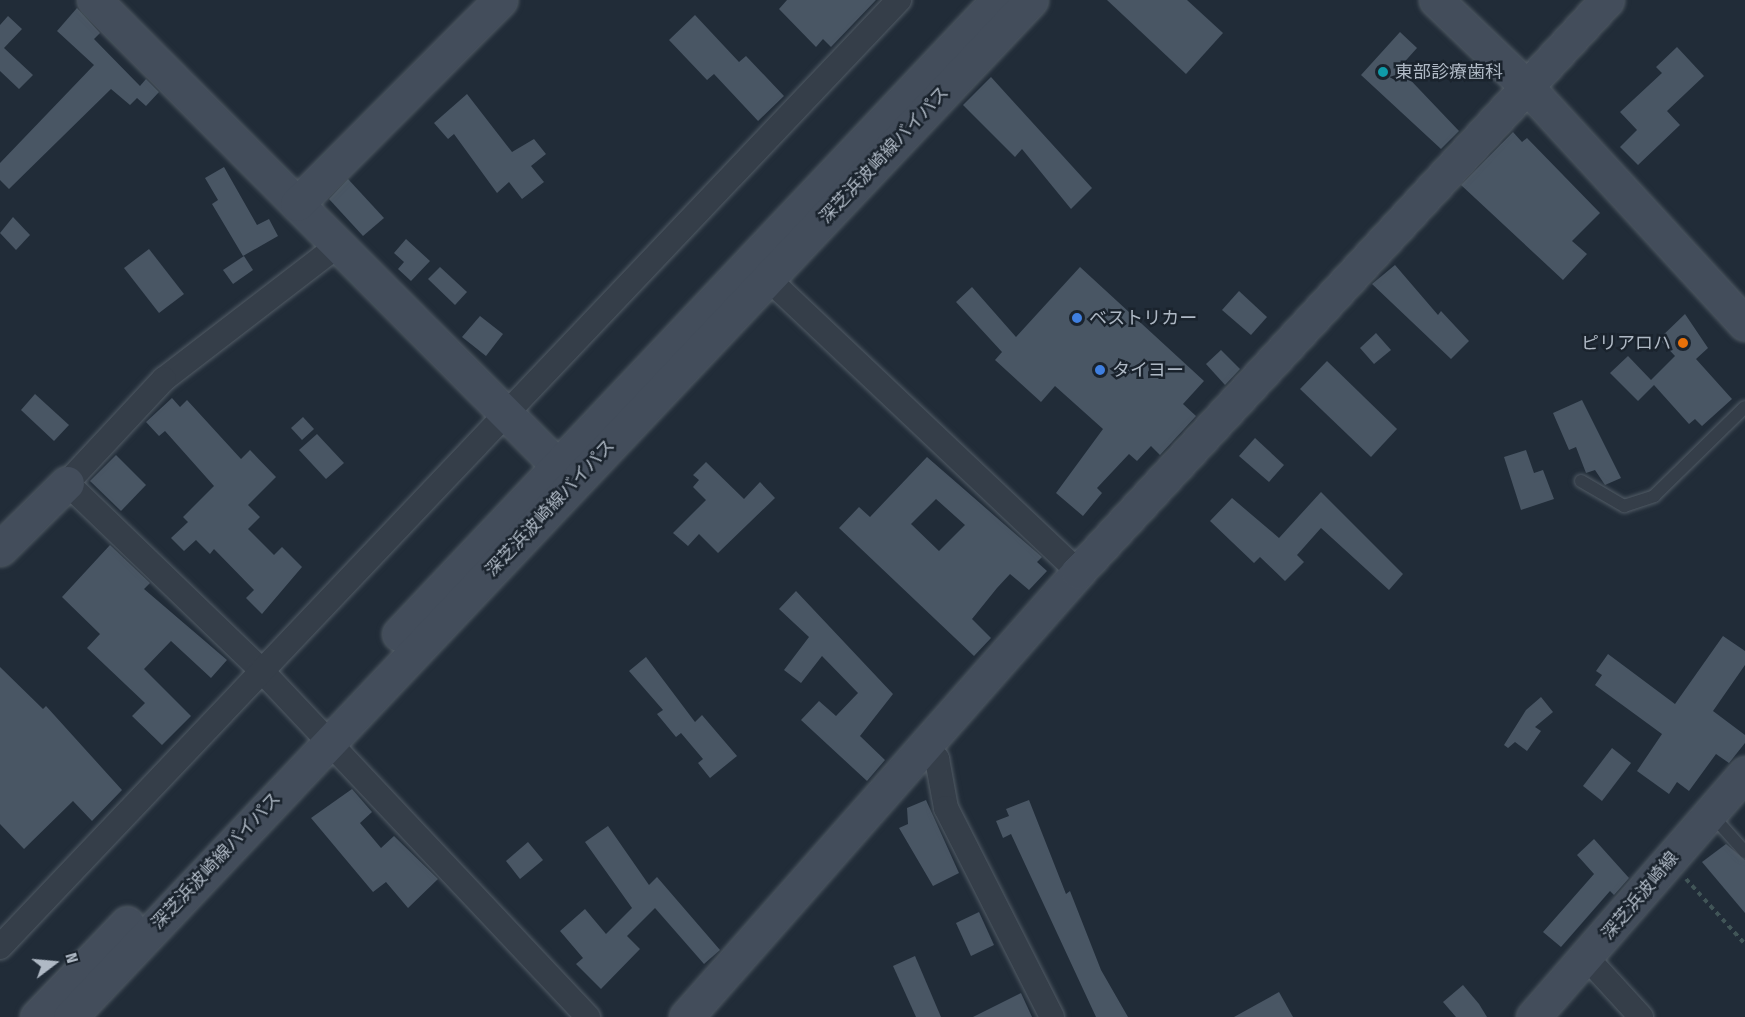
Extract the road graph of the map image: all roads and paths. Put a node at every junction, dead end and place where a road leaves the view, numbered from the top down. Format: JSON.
{"nodes":[{"id":1,"x":94,"y":0,"type":"edge"},
{"id":2,"x":500,"y":0,"type":"edge"},
{"id":3,"x":899,"y":0,"type":"edge"},
{"id":4,"x":998,"y":0,"type":"edge"},
{"id":5,"x":1031,"y":0,"type":"edge"},
{"id":6,"x":1436,"y":0,"type":"edge"},
{"id":7,"x":1607,"y":0,"type":"edge"},
{"id":8,"x":1529,"y":90,"type":"junction"},
{"id":9,"x":297,"y":204,"type":"junction"},
{"id":10,"x":337,"y":246,"type":"junction"},
{"id":11,"x":759,"y":270,"type":"junction"},
{"id":12,"x":1745,"y":324,"type":"edge"},
{"id":13,"x":1745,"y":407,"type":"edge"},
{"id":14,"x":504,"y":416,"type":"junction"},
{"id":15,"x":557,"y":465,"type":"junction"},
{"id":16,"x":1581,"y":481,"type":"dead end"},
{"id":17,"x":67,"y":483,"type":"junction"},
{"id":18,"x":4,"y":538,"type":"edge"},
{"id":19,"x":1078,"y":572,"type":"junction"},
{"id":20,"x":261,"y":670,"type":"junction"},
{"id":21,"x":322,"y":733,"type":"junction"},
{"id":22,"x":929,"y":747,"type":"junction"},
{"id":23,"x":1745,"y":773,"type":"edge"},
{"id":24,"x":1710,"y":813,"type":"junction"},
{"id":25,"x":1745,"y":852,"type":"edge"},
{"id":26,"x":1670,"y":861,"type":"junction"},
{"id":27,"x":1745,"y":944,"type":"edge"},
{"id":28,"x":0,"y":947,"type":"edge"},
{"id":29,"x":1587,"y":958,"type":"junction"},
{"id":30,"x":37,"y":1017,"type":"edge"},
{"id":31,"x":70,"y":1017,"type":"edge"},
{"id":32,"x":588,"y":1017,"type":"edge"},
{"id":33,"x":686,"y":1017,"type":"edge"},
{"id":34,"x":1052,"y":1017,"type":"edge"},
{"id":35,"x":1533,"y":1017,"type":"edge"},
{"id":36,"x":1641,"y":1017,"type":"edge"}],
"edges":[{"from":1,"to":9,"type":"main road"},
{"from":2,"to":9,"type":"main road"},
{"from":3,"to":14,"type":"street"},
{"from":4,"to":11,"type":"main road","name":"深芝浜波崎線バイパス"},
{"from":5,"to":11,"type":"main road","name":"深芝浜波崎線バイパス"},
{"from":6,"to":8,"type":"main road"},
{"from":7,"to":8,"type":"main road"},
{"from":8,"to":12,"type":"main road"},
{"from":8,"to":19,"type":"main road"},
{"from":9,"to":10,"type":"main road"},
{"from":10,"to":14,"type":"main road"},
{"from":10,"to":17,"type":"street"},
{"from":11,"to":15,"type":"main road","name":"深芝浜波崎線バイパス"},
{"from":11,"to":19,"type":"street"},
{"from":11,"to":21,"type":"main road","name":"深芝浜波崎線バイパス"},
{"from":13,"to":16,"type":"lane"},
{"from":14,"to":15,"type":"main road"},
{"from":14,"to":20,"type":"street"},
{"from":15,"to":21,"type":"main road","name":"深芝浜波崎線バイパス"},
{"from":17,"to":18,"type":"main road"},
{"from":17,"to":20,"type":"street"},
{"from":19,"to":22,"type":"main road"},
{"from":20,"to":21,"type":"street"},
{"from":20,"to":28,"type":"street"},
{"from":21,"to":30,"type":"main road","name":"深芝浜波崎線バイパス"},
{"from":21,"to":31,"type":"main road","name":"深芝浜波崎線バイパス"},
{"from":21,"to":32,"type":"street"},
{"from":22,"to":33,"type":"main road"},
{"from":22,"to":34,"type":"street"},
{"from":23,"to":24,"type":"main road","name":"深芝浜波崎線"},
{"from":24,"to":25,"type":"lane"},
{"from":24,"to":26,"type":"main road","name":"深芝浜波崎線"},
{"from":26,"to":27,"type":"path"},
{"from":26,"to":29,"type":"main road","name":"深芝浜波崎線"},
{"from":29,"to":35,"type":"main road","name":"深芝浜波崎線"},
{"from":29,"to":36,"type":"street"}]}
